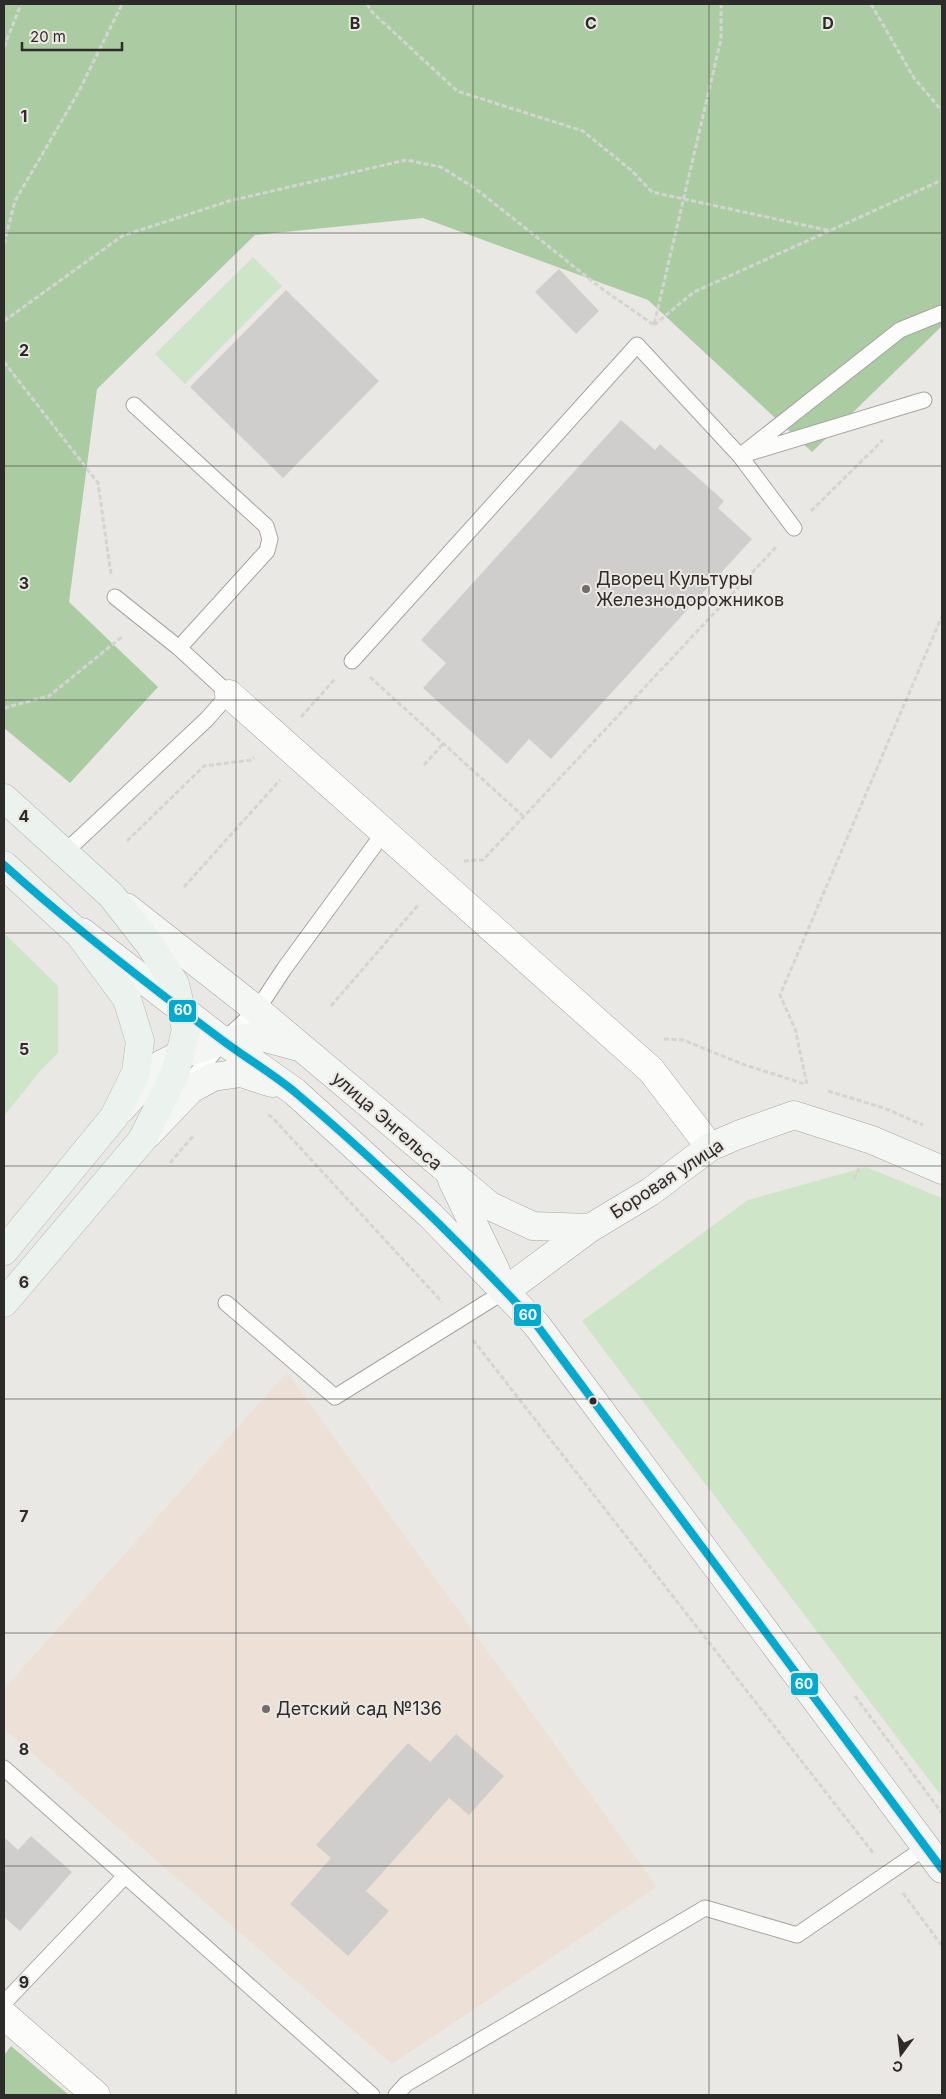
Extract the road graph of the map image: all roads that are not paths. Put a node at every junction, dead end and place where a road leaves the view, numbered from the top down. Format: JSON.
{"nodes":[{"id":1,"x":942,"y":313,"type":"edge"},
{"id":2,"x":924,"y":400,"type":"dead end"},
{"id":3,"x":134,"y":405,"type":"dead end"},
{"id":4,"x":740,"y":456,"type":"junction"},
{"id":5,"x":794,"y":528,"type":"road end"},
{"id":6,"x":115,"y":597,"type":"road end"},
{"id":7,"x":178,"y":648,"type":"junction"},
{"id":8,"x":352,"y":661,"type":"road end"},
{"id":9,"x":229,"y":694,"type":"junction"},
{"id":10,"x":4,"y":798,"type":"edge"},
{"id":11,"x":385,"y":831,"type":"junction"},
{"id":12,"x":64,"y":853,"type":"junction"},
{"id":13,"x":4,"y":865,"type":"edge"},
{"id":14,"x":111,"y":896,"type":"junction"},
{"id":15,"x":58,"y":913,"type":"junction"},
{"id":16,"x":181,"y":1008,"type":"junction"},
{"id":17,"x":257,"y":1010,"type":"junction"},
{"id":18,"x":223,"y":1041,"type":"junction"},
{"id":19,"x":180,"y":1055,"type":"junction"},
{"id":20,"x":321,"y":1064,"type":"junction"},
{"id":21,"x":295,"y":1092,"type":"junction"},
{"id":22,"x":114,"y":1117,"type":"junction"},
{"id":23,"x":142,"y":1140,"type":"junction"},
{"id":24,"x":710,"y":1147,"type":"junction"},
{"id":25,"x":942,"y":1170,"type":"edge"},
{"id":26,"x":449,"y":1174,"type":"junction"},
{"id":27,"x":590,"y":1228,"type":"junction"},
{"id":28,"x":4,"y":1251,"type":"edge"},
{"id":29,"x":505,"y":1291,"type":"junction"},
{"id":30,"x":4,"y":1303,"type":"edge"},
{"id":31,"x":226,"y":1303,"type":"dead end"},
{"id":32,"x":4,"y":1768,"type":"edge"},
{"id":33,"x":926,"y":1848,"type":"junction"},
{"id":34,"x":942,"y":1869,"type":"edge"},
{"id":35,"x":125,"y":1876,"type":"junction"},
{"id":36,"x":6,"y":2020,"type":"edge"},
{"id":37,"x":96,"y":2095,"type":"edge"},
{"id":38,"x":372,"y":2095,"type":"edge"},
{"id":39,"x":396,"y":2095,"type":"edge"}],
"edges":[{"from":1,"to":4,"type":"lane"},
{"from":2,"to":4,"type":"lane"},
{"from":3,"to":7,"type":"lane"},
{"from":4,"to":5,"type":"lane"},
{"from":4,"to":8,"type":"lane"},
{"from":6,"to":7,"type":"lane"},
{"from":7,"to":9,"type":"lane"},
{"from":9,"to":11,"type":"street"},
{"from":9,"to":12,"type":"lane"},
{"from":10,"to":12,"type":"main road","name":"улица Энгельса"},
{"from":11,"to":17,"type":"lane"},
{"from":11,"to":24,"type":"street"},
{"from":12,"to":14,"type":"main road","name":"улица Энгельса"},
{"from":13,"to":15,"type":"main road"},
{"from":14,"to":16,"type":"main road"},
{"from":14,"to":17,"type":"street","name":"улица Энгельса"},
{"from":15,"to":16,"type":"street"},
{"from":15,"to":22,"type":"main road"},
{"from":16,"to":18,"type":"street"},
{"from":16,"to":19,"type":"main road"},
{"from":17,"to":18,"type":"lane"},
{"from":17,"to":20,"type":"street","name":"улица Энгельса"},
{"from":18,"to":19,"type":"street"},
{"from":18,"to":20,"type":"street"},
{"from":18,"to":21,"type":"street"},
{"from":18,"to":23,"type":"lane"},
{"from":19,"to":22,"type":"street"},
{"from":19,"to":23,"type":"main road"},
{"from":20,"to":26,"type":"street","name":"улица Энгельса"},
{"from":21,"to":23,"type":"street"},
{"from":21,"to":29,"type":"street"},
{"from":22,"to":28,"type":"main road"},
{"from":23,"to":30,"type":"main road"},
{"from":24,"to":25,"type":"street","name":"Боровая улица"},
{"from":24,"to":27,"type":"street","name":"Боровая улица"},
{"from":26,"to":27,"type":"street"},
{"from":26,"to":29,"type":"street","name":"улица Энгельса"},
{"from":27,"to":29,"type":"street","name":"Боровая улица"},
{"from":29,"to":31,"type":"lane"},
{"from":29,"to":33,"type":"street"},
{"from":32,"to":35,"type":"lane"},
{"from":33,"to":34,"type":"street"},
{"from":33,"to":39,"type":"lane"},
{"from":35,"to":36,"type":"lane"},
{"from":35,"to":38,"type":"lane"},
{"from":36,"to":37,"type":"street"}]}
